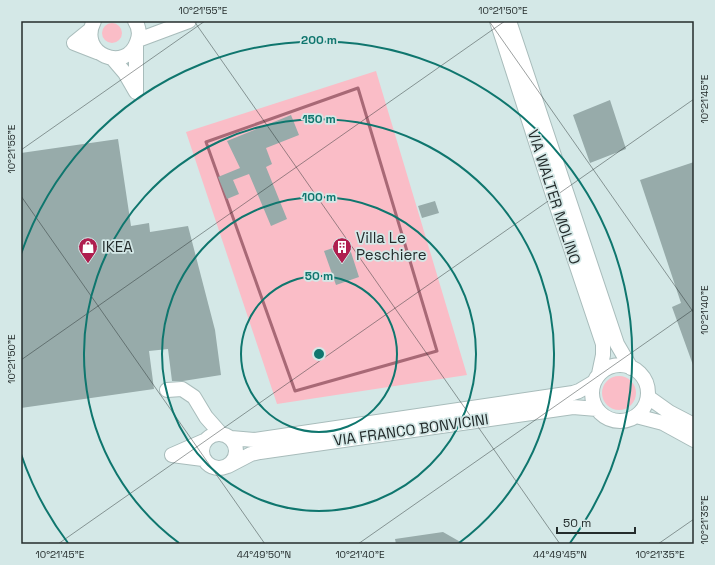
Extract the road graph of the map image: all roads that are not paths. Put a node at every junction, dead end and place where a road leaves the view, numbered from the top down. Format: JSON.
{"nodes":[{"id":1,"x":189,"y":21,"type":"edge"},
{"id":2,"x":497,"y":21,"type":"edge"},
{"id":3,"x":509,"y":21,"type":"edge"},
{"id":4,"x":140,"y":22,"type":"edge"},
{"id":5,"x":92,"y":25,"type":"edge"},
{"id":6,"x":137,"y":43,"type":"junction"},
{"id":7,"x":114,"y":58,"type":"junction"},
{"id":8,"x":631,"y":368,"type":"junction"},
{"id":9,"x":596,"y":378,"type":"junction"},
{"id":10,"x":167,"y":390,"type":"dead end"},
{"id":11,"x":648,"y":397,"type":"junction"},
{"id":12,"x":597,"y":409,"type":"junction"},
{"id":13,"x":636,"y":416,"type":"junction"},
{"id":14,"x":206,"y":417,"type":"junction"},
{"id":15,"x":694,"y":425,"type":"edge"},
{"id":16,"x":226,"y":436,"type":"junction"},
{"id":17,"x":205,"y":440,"type":"junction"},
{"id":18,"x":694,"y":440,"type":"edge"},
{"id":19,"x":203,"y":459,"type":"junction"},
{"id":20,"x":228,"y":466,"type":"junction"}],
"edges":[{"from":1,"to":6,"type":"street"},
{"from":2,"to":9,"type":"street","name":"VIA WALTER MOLINO"},
{"from":3,"to":8,"type":"street","name":"VIA WALTER MOLINO"},
{"from":4,"to":6,"type":"street"},
{"from":5,"to":7,"type":"street"},
{"from":6,"to":7,"type":"street"},
{"from":6,"to":7,"type":"street"},
{"from":8,"to":9,"type":"street"},
{"from":8,"to":11,"type":"street","name":"VIA WALTER MOLINO"},
{"from":9,"to":12,"type":"street","name":"VIA WALTER MOLINO"},
{"from":9,"to":16,"type":"street","name":"VIA FRANCO BONVICINI"},
{"from":10,"to":14,"type":"street"},
{"from":11,"to":13,"type":"street"},
{"from":11,"to":15,"type":"street"},
{"from":12,"to":13,"type":"street"},
{"from":12,"to":20,"type":"street","name":"VIA FRANCO BONVICINI"},
{"from":13,"to":18,"type":"street"},
{"from":14,"to":16,"type":"street"},
{"from":14,"to":17,"type":"street"},
{"from":16,"to":17,"type":"street","name":"VIA FRANCO BONVICINI"},
{"from":16,"to":20,"type":"street"},
{"from":17,"to":19,"type":"street"},
{"from":17,"to":19,"type":"street","name":"VIA FRANCO BONVICINI"},
{"from":19,"to":20,"type":"street"}]}
